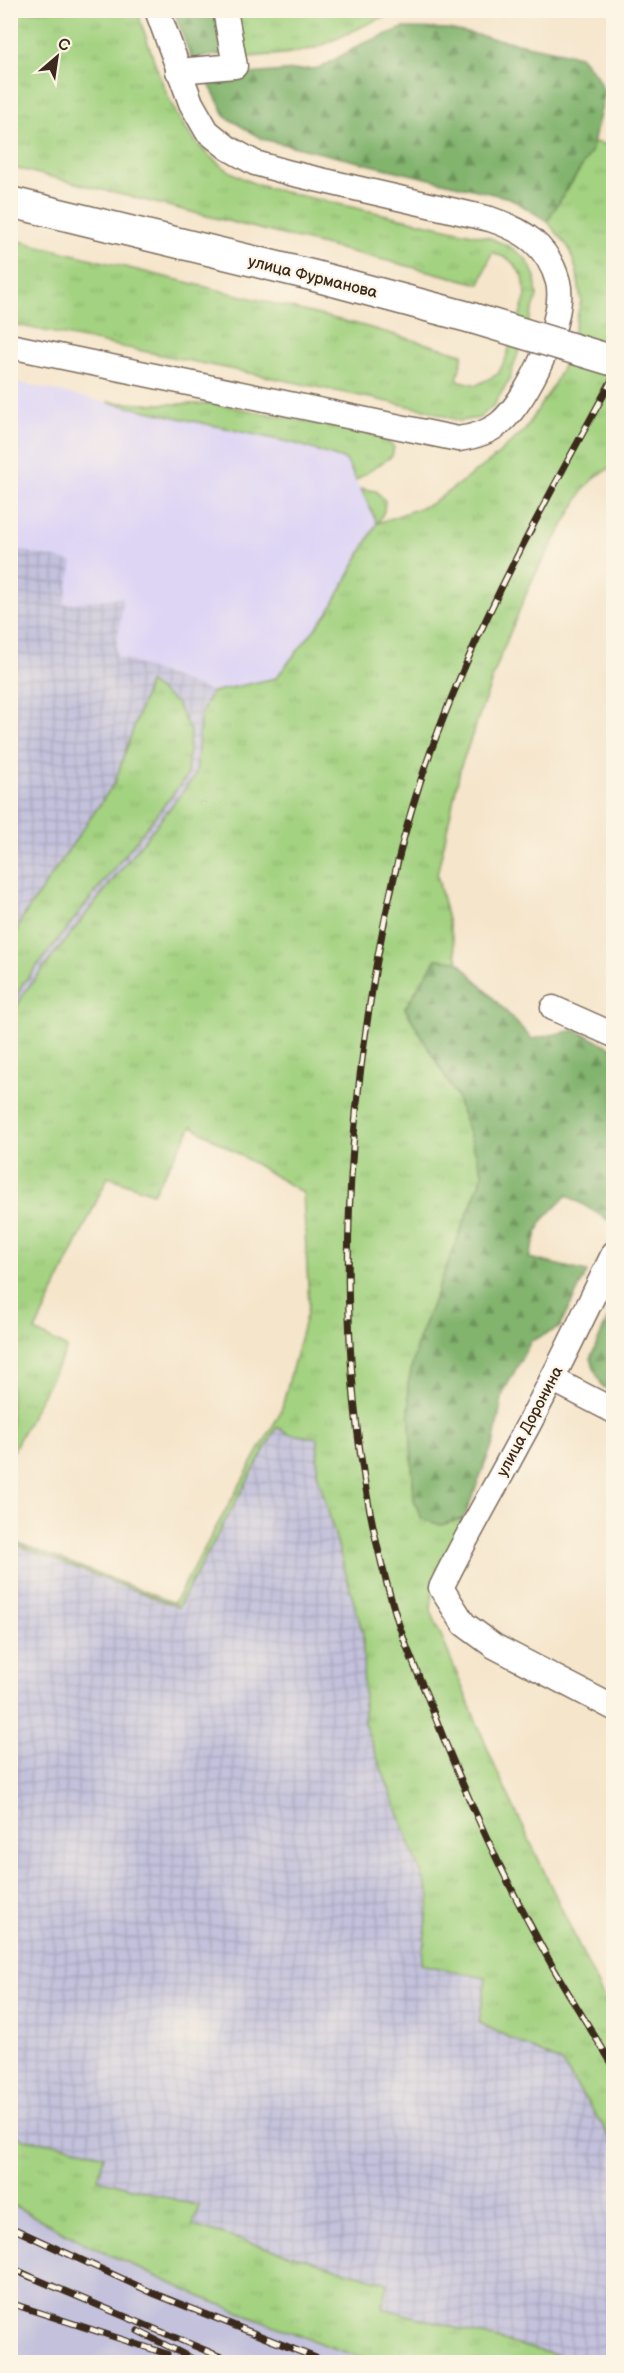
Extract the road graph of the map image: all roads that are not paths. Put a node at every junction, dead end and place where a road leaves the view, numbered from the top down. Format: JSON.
{"nodes":[{"id":1,"x":157,"y":10,"type":"edge"},
{"id":2,"x":225,"y":10,"type":"edge"},
{"id":3,"x":178,"y":71,"type":"junction"},
{"id":4,"x":10,"y":193,"type":"edge"},
{"id":5,"x":10,"y":202,"type":"edge"},
{"id":6,"x":43,"y":210,"type":"junction"},
{"id":7,"x":10,"y":346,"type":"edge"},
{"id":8,"x":614,"y":361,"type":"edge"},
{"id":9,"x":553,"y":1008,"type":"dead end"},
{"id":10,"x":614,"y":1035,"type":"edge"},
{"id":11,"x":614,"y":1253,"type":"edge"},
{"id":12,"x":552,"y":1379,"type":"junction"},
{"id":13,"x":614,"y":1411,"type":"edge"},
{"id":14,"x":614,"y":1708,"type":"edge"}],
"edges":[{"from":1,"to":3,"type":"street"},
{"from":2,"to":3,"type":"street"},
{"from":3,"to":7,"type":"street"},
{"from":4,"to":6,"type":"street"},
{"from":5,"to":6,"type":"main road","name":"улица Фурманова"},
{"from":6,"to":8,"type":"main road","name":"улица Фурманова","bridge":true},
{"from":9,"to":10,"type":"street"},
{"from":11,"to":12,"type":"street","name":"улица Доронина"},
{"from":12,"to":13,"type":"street"},
{"from":12,"to":14,"type":"street","name":"улица Доронина"}]}
